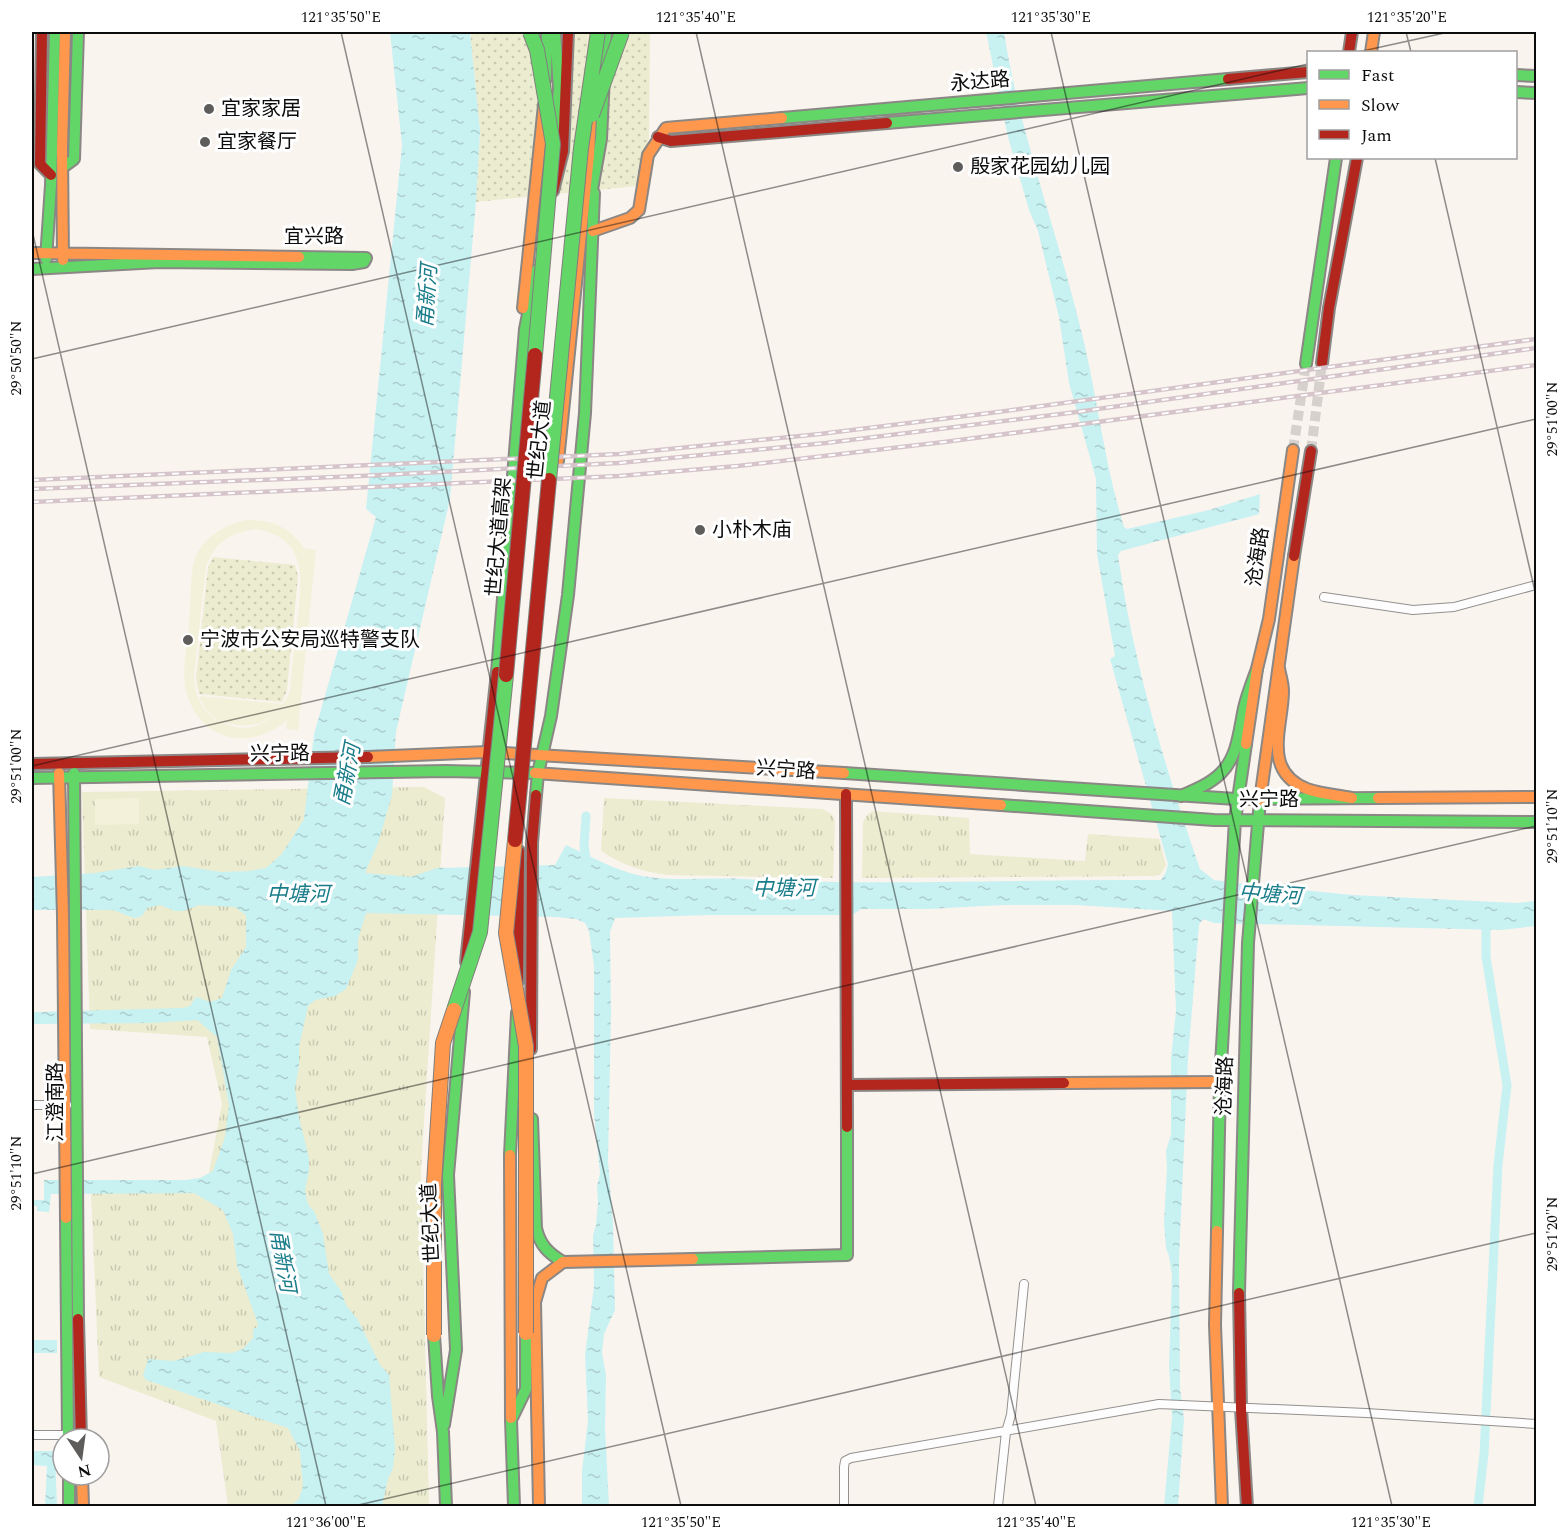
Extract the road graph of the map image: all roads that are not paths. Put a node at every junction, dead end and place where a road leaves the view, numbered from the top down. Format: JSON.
{"nodes":[{"id":1,"x":42,"y":32,"type":"edge"},
{"id":2,"x":55,"y":32,"type":"edge"},
{"id":3,"x":66,"y":32,"type":"edge"},
{"id":4,"x":78,"y":32,"type":"edge"},
{"id":5,"x":530,"y":32,"type":"edge"},
{"id":6,"x":555,"y":32,"type":"edge"},
{"id":7,"x":568,"y":32,"type":"edge"},
{"id":8,"x":593,"y":32,"type":"edge"},
{"id":9,"x":598,"y":32,"type":"edge"},
{"id":10,"x":606,"y":32,"type":"edge"},
{"id":11,"x":622,"y":32,"type":"edge"},
{"id":12,"x":1352,"y":32,"type":"edge"},
{"id":13,"x":1374,"y":32,"type":"edge"},
{"id":14,"x":546,"y":36,"type":"edge"},
{"id":15,"x":1349,"y":51,"type":"edge"},
{"id":16,"x":1371,"y":51,"type":"edge"},
{"id":17,"x":1307,"y":72,"type":"edge"},
{"id":18,"x":1517,"y":75,"type":"edge"},
{"id":19,"x":1536,"y":76,"type":"edge"},
{"id":20,"x":1307,"y":88,"type":"edge"},
{"id":21,"x":1517,"y":92,"type":"edge"},
{"id":22,"x":1536,"y":93,"type":"edge"},
{"id":23,"x":1029,"y":104,"type":"junction"},
{"id":24,"x":658,"y":137,"type":"junction"},
{"id":25,"x":553,"y":144,"type":"junction"},
{"id":26,"x":581,"y":148,"type":"junction"},
{"id":27,"x":1336,"y":159,"type":"edge"},
{"id":28,"x":1357,"y":159,"type":"edge"},
{"id":29,"x":57,"y":171,"type":"junction"},
{"id":30,"x":587,"y":233,"type":"junction"},
{"id":31,"x":32,"y":253,"type":"edge"},
{"id":32,"x":46,"y":253,"type":"junction"},
{"id":33,"x":63,"y":254,"type":"junction"},
{"id":34,"x":38,"y":269,"type":"edge"},
{"id":35,"x":63,"y":269,"type":"junction"},
{"id":36,"x":525,"y":329,"type":"junction"},
{"id":37,"x":1322,"y":363,"type":"tunnel mouth"},
{"id":38,"x":1306,"y":364,"type":"tunnel mouth"},
{"id":39,"x":1293,"y":450,"type":"tunnel mouth"},
{"id":40,"x":1311,"y":451,"type":"tunnel mouth"},
{"id":41,"x":1536,"y":585,"type":"edge"},
{"id":42,"x":1324,"y":597,"type":"dead end"},
{"id":43,"x":1279,"y":668,"type":"junction"},
{"id":44,"x":1257,"y":669,"type":"junction"},
{"id":45,"x":487,"y":752,"type":"junction"},
{"id":46,"x":535,"y":754,"type":"junction"},
{"id":47,"x":32,"y":764,"type":"edge"},
{"id":48,"x":73,"y":764,"type":"junction"},
{"id":49,"x":59,"y":772,"type":"junction"},
{"id":50,"x":485,"y":772,"type":"junction"},
{"id":51,"x":532,"y":773,"type":"junction"},
{"id":52,"x":32,"y":778,"type":"edge"},
{"id":53,"x":74,"y":779,"type":"junction"},
{"id":54,"x":846,"y":794,"type":"junction"},
{"id":55,"x":1181,"y":796,"type":"junction"},
{"id":56,"x":1536,"y":797,"type":"edge"},
{"id":57,"x":1352,"y":798,"type":"junction"},
{"id":58,"x":1236,"y":799,"type":"junction"},
{"id":59,"x":1260,"y":799,"type":"junction"},
{"id":60,"x":1234,"y":820,"type":"junction"},
{"id":61,"x":1258,"y":820,"type":"junction"},
{"id":62,"x":1536,"y":822,"type":"edge"},
{"id":63,"x":70,"y":917,"type":"junction"},
{"id":64,"x":474,"y":935,"type":"junction"},
{"id":65,"x":1220,"y":1082,"type":"junction"},
{"id":66,"x":847,"y":1085,"type":"junction"},
{"id":67,"x":70,"y":1105,"type":"junction"},
{"id":68,"x":32,"y":1106,"type":"edge"},
{"id":69,"x":563,"y":1262,"type":"junction"},
{"id":70,"x":1024,"y":1284,"type":"dead end"},
{"id":71,"x":1217,"y":1407,"type":"junction"},
{"id":72,"x":1241,"y":1409,"type":"junction"},
{"id":73,"x":511,"y":1420,"type":"junction"},
{"id":74,"x":1536,"y":1424,"type":"edge"},
{"id":75,"x":74,"y":1427,"type":"edge"},
{"id":76,"x":443,"y":1432,"type":"junction"},
{"id":77,"x":1006,"y":1432,"type":"junction"},
{"id":78,"x":32,"y":1435,"type":"edge"},
{"id":79,"x":51,"y":1436,"type":"edge"},
{"id":80,"x":69,"y":1487,"type":"edge"},
{"id":81,"x":82,"y":1487,"type":"edge"},
{"id":82,"x":69,"y":1506,"type":"edge"},
{"id":83,"x":83,"y":1506,"type":"edge"},
{"id":84,"x":446,"y":1506,"type":"edge"},
{"id":85,"x":514,"y":1506,"type":"edge"},
{"id":86,"x":539,"y":1506,"type":"edge"},
{"id":87,"x":844,"y":1506,"type":"edge"},
{"id":88,"x":998,"y":1506,"type":"edge"},
{"id":89,"x":1222,"y":1506,"type":"edge"},
{"id":90,"x":1247,"y":1506,"type":"edge"}],
"edges":[{"from":1,"to":29,"type":"main road"},
{"from":2,"to":29,"type":"main road"},
{"from":3,"to":29,"type":"main road"},
{"from":4,"to":29,"type":"main road"},
{"from":5,"to":25,"type":"main road","bridge":true},
{"from":6,"to":25,"type":"main road","bridge":true},
{"from":7,"to":36,"type":"main road","name":"世纪大道"},
{"from":8,"to":30,"type":"main road","name":"世纪大道"},
{"from":9,"to":26,"type":"main road","bridge":true},
{"from":10,"to":30,"type":"main road"},
{"from":11,"to":26,"type":"main road","bridge":true},
{"from":12,"to":15,"type":"main road"},
{"from":13,"to":16,"type":"main road"},
{"from":14,"to":36,"type":"main road"},
{"from":17,"to":23,"type":"main road","name":"永达路"},
{"from":18,"to":19,"type":"main road"},
{"from":20,"to":23,"type":"main road","name":"永达路"},
{"from":21,"to":22,"type":"main road"},
{"from":23,"to":24,"type":"main road","name":"永达路"},
{"from":23,"to":24,"type":"main road","name":"永达路"},
{"from":24,"to":30,"type":"main road"},
{"from":25,"to":64,"type":"main road","name":"世纪大道高架","bridge":true},
{"from":26,"to":73,"type":"main road","bridge":true},
{"from":27,"to":38,"type":"main road"},
{"from":28,"to":37,"type":"main road"},
{"from":29,"to":32,"type":"main road"},
{"from":29,"to":33,"type":"main road"},
{"from":30,"to":46,"type":"main road","name":"世纪大道"},
{"from":30,"to":46,"type":"main road"},
{"from":31,"to":32,"type":"main road","name":"宜兴路"},
{"from":32,"to":33,"type":"main road","name":"宜兴路"},
{"from":32,"to":34,"type":"main road"},
{"from":33,"to":35,"type":"main road"},
{"from":33,"to":35,"type":"main road","name":"宜兴路"},
{"from":34,"to":35,"type":"main road","name":"宜兴路"},
{"from":36,"to":45,"type":"main road","name":"世纪大道"},
{"from":39,"to":44,"type":"main road","name":"沧海路"},
{"from":40,"to":43,"type":"main road","name":"沧海路"},
{"from":41,"to":42,"type":"street"},
{"from":43,"to":57,"type":"main road","name":"沧海路"},
{"from":43,"to":59,"type":"main road","name":"沧海路"},
{"from":44,"to":55,"type":"main road","name":"沧海路"},
{"from":44,"to":58,"type":"main road","name":"沧海路"},
{"from":45,"to":46,"type":"main road","name":"兴宁路"},
{"from":45,"to":48,"type":"main road","name":"兴宁路"},
{"from":45,"to":50,"type":"main road","name":"世纪大道"},
{"from":46,"to":51,"type":"main road","name":"世纪大道"},
{"from":46,"to":55,"type":"main road","name":"兴宁路"},
{"from":47,"to":49,"type":"main road"},
{"from":48,"to":49,"type":"main road","name":"兴宁路"},
{"from":48,"to":53,"type":"main road","name":"江澄南路"},
{"from":49,"to":52,"type":"main road","name":"兴宁路"},
{"from":49,"to":53,"type":"main road","name":"兴宁路"},
{"from":49,"to":63,"type":"main road","name":"江澄南路"},
{"from":50,"to":51,"type":"main road","name":"兴宁路"},
{"from":50,"to":53,"type":"main road","name":"兴宁路"},
{"from":50,"to":64,"type":"main road","name":"世纪大道"},
{"from":51,"to":54,"type":"main road","name":"兴宁路"},
{"from":51,"to":69,"type":"main road"},
{"from":51,"to":73,"type":"main road","name":"世纪大道"},
{"from":53,"to":63,"type":"main road","name":"江澄南路"},
{"from":54,"to":60,"type":"main road","name":"兴宁路"},
{"from":54,"to":66,"type":"main road"},
{"from":55,"to":58,"type":"main road","name":"兴宁路"},
{"from":56,"to":57,"type":"main road","name":"兴宁路"},
{"from":57,"to":59,"type":"main road","name":"兴宁路"},
{"from":58,"to":59,"type":"main road","name":"兴宁路"},
{"from":58,"to":60,"type":"main road","name":"沧海路"},
{"from":59,"to":61,"type":"main road","name":"沧海路"},
{"from":60,"to":61,"type":"main road","name":"兴宁路"},
{"from":60,"to":65,"type":"main road","name":"沧海路"},
{"from":61,"to":62,"type":"main road","name":"兴宁路"},
{"from":61,"to":72,"type":"main road","name":"沧海路"},
{"from":63,"to":67,"type":"main road","name":"江澄南路"},
{"from":64,"to":76,"type":"main road","name":"世纪大道"},
{"from":64,"to":76,"type":"main road","bridge":true},
{"from":65,"to":66,"type":"main road"},
{"from":65,"to":71,"type":"main road","name":"沧海路"},
{"from":66,"to":69,"type":"main road"},
{"from":67,"to":68,"type":"street"},
{"from":67,"to":75,"type":"main road","name":"江澄南路"},
{"from":69,"to":86,"type":"main road"},
{"from":70,"to":77,"type":"street"},
{"from":71,"to":72,"type":"street"},
{"from":71,"to":77,"type":"street"},
{"from":71,"to":89,"type":"main road","name":"沧海路"},
{"from":72,"to":74,"type":"street"},
{"from":72,"to":90,"type":"main road","name":"沧海路"},
{"from":73,"to":85,"type":"main road"},
{"from":76,"to":84,"type":"main road","name":"世纪大道"},
{"from":77,"to":87,"type":"street"},
{"from":77,"to":88,"type":"street"},
{"from":78,"to":79,"type":"street"},
{"from":80,"to":82,"type":"main road"},
{"from":81,"to":83,"type":"main road"}]}
